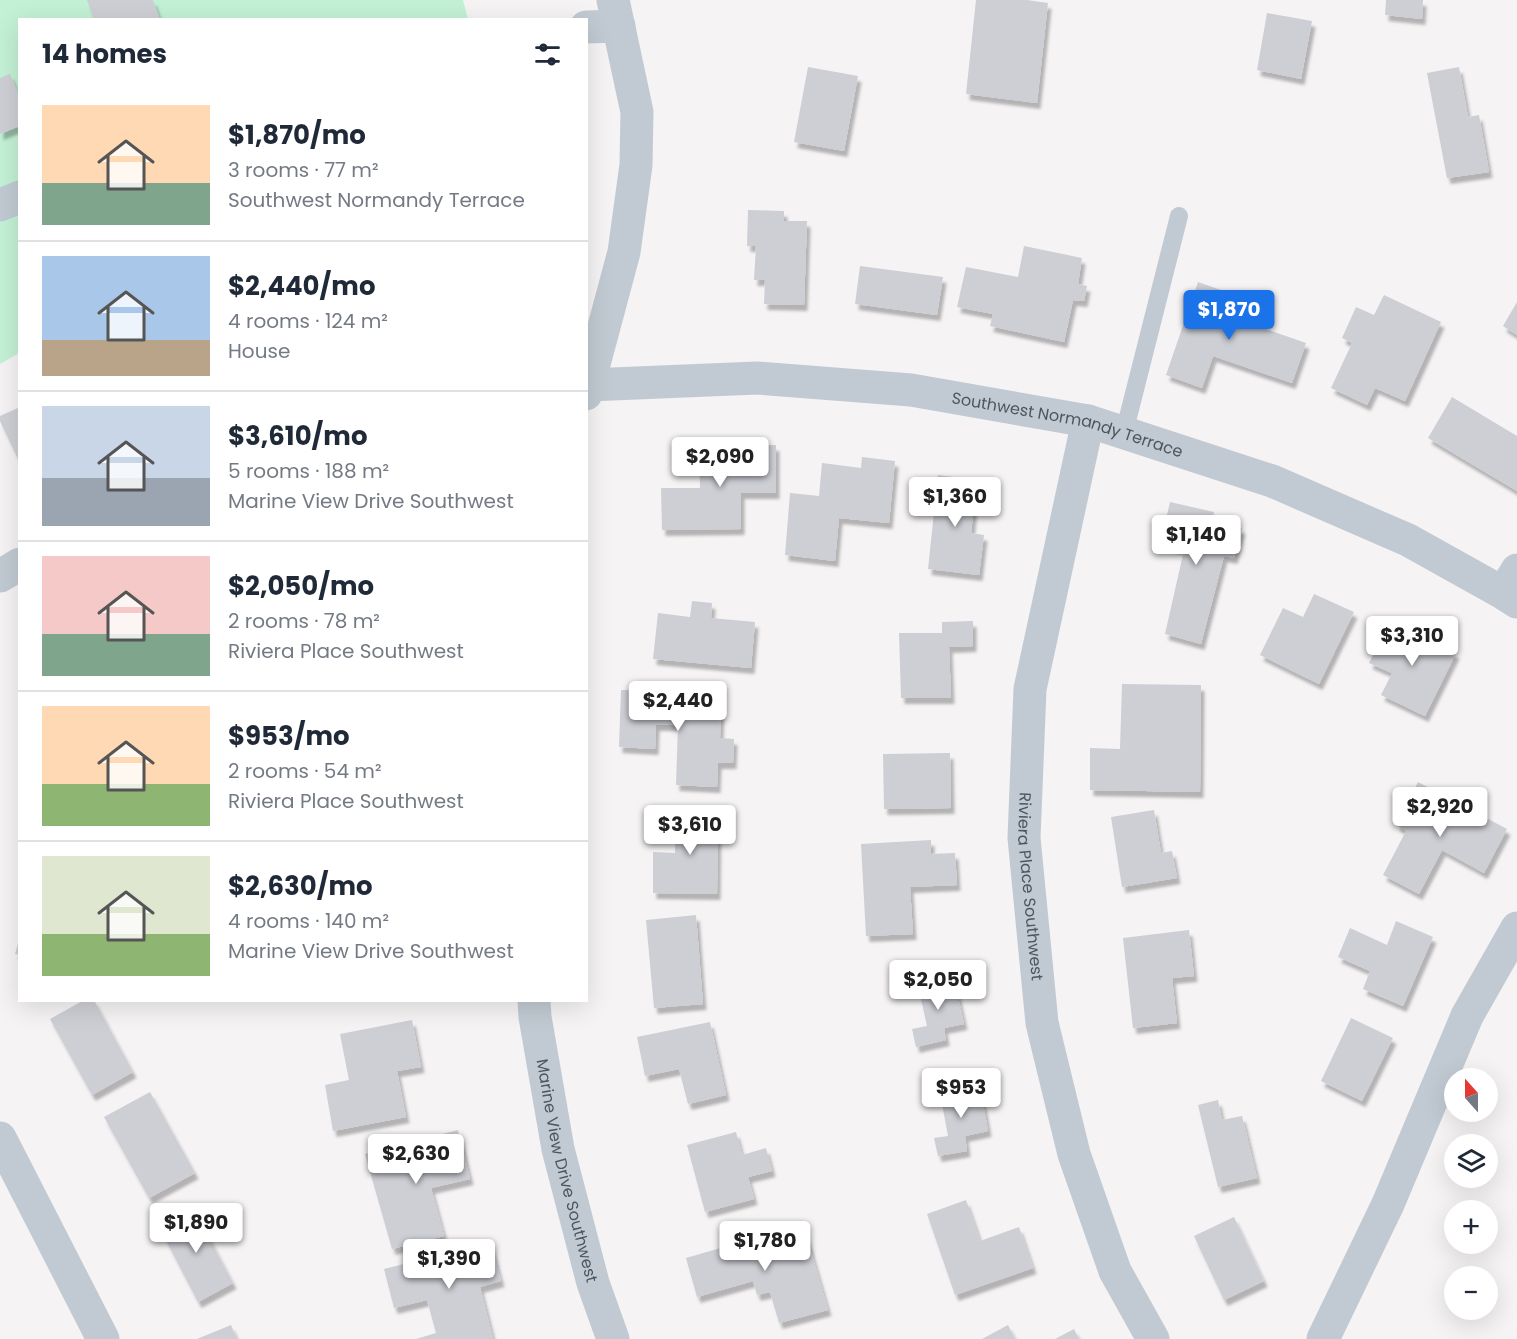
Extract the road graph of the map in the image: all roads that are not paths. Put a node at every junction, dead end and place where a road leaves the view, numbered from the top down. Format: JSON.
{"nodes":[{"id":1,"x":616,"y":13,"type":"edge"},
{"id":2,"x":588,"y":26,"type":"edge"},
{"id":3,"x":18,"y":198,"type":"edge"},
{"id":4,"x":0,"y":205,"type":"edge"},
{"id":5,"x":1179,"y":216,"type":"dead end"},
{"id":6,"x":588,"y":384,"type":"edge"},
{"id":7,"x":588,"y":388,"type":"edge"},
{"id":8,"x":1088,"y":421,"type":"junction"},
{"id":9,"x":1124,"y":433,"type":"junction"},
{"id":10,"x":18,"y":565,"type":"edge"},
{"id":11,"x":0,"y":576,"type":"edge"},
{"id":12,"x":1512,"y":588,"type":"edge"},
{"id":13,"x":1517,"y":928,"type":"edge"},
{"id":14,"x":534,"y":1002,"type":"edge"},
{"id":15,"x":0,"y":1138,"type":"edge"},
{"id":16,"x":103,"y":1339,"type":"edge"},
{"id":17,"x":613,"y":1339,"type":"edge"},
{"id":18,"x":1153,"y":1339,"type":"edge"},
{"id":19,"x":1323,"y":1339,"type":"edge"}],
"edges":[{"from":1,"to":2,"type":"street"},
{"from":1,"to":6,"type":"street"},
{"from":3,"to":4,"type":"street"},
{"from":5,"to":9,"type":"lane"},
{"from":7,"to":8,"type":"street","name":"Southwest Normandy Terrace"},
{"from":8,"to":9,"type":"street","name":"Southwest Normandy Terrace"},
{"from":8,"to":18,"type":"street","name":"Riviera Place Southwest"},
{"from":9,"to":12,"type":"street","name":"Southwest Normandy Terrace"},
{"from":10,"to":11,"type":"street"},
{"from":13,"to":19,"type":"street"},
{"from":14,"to":17,"type":"street","name":"Marine View Drive Southwest"},
{"from":15,"to":16,"type":"street"}]}
